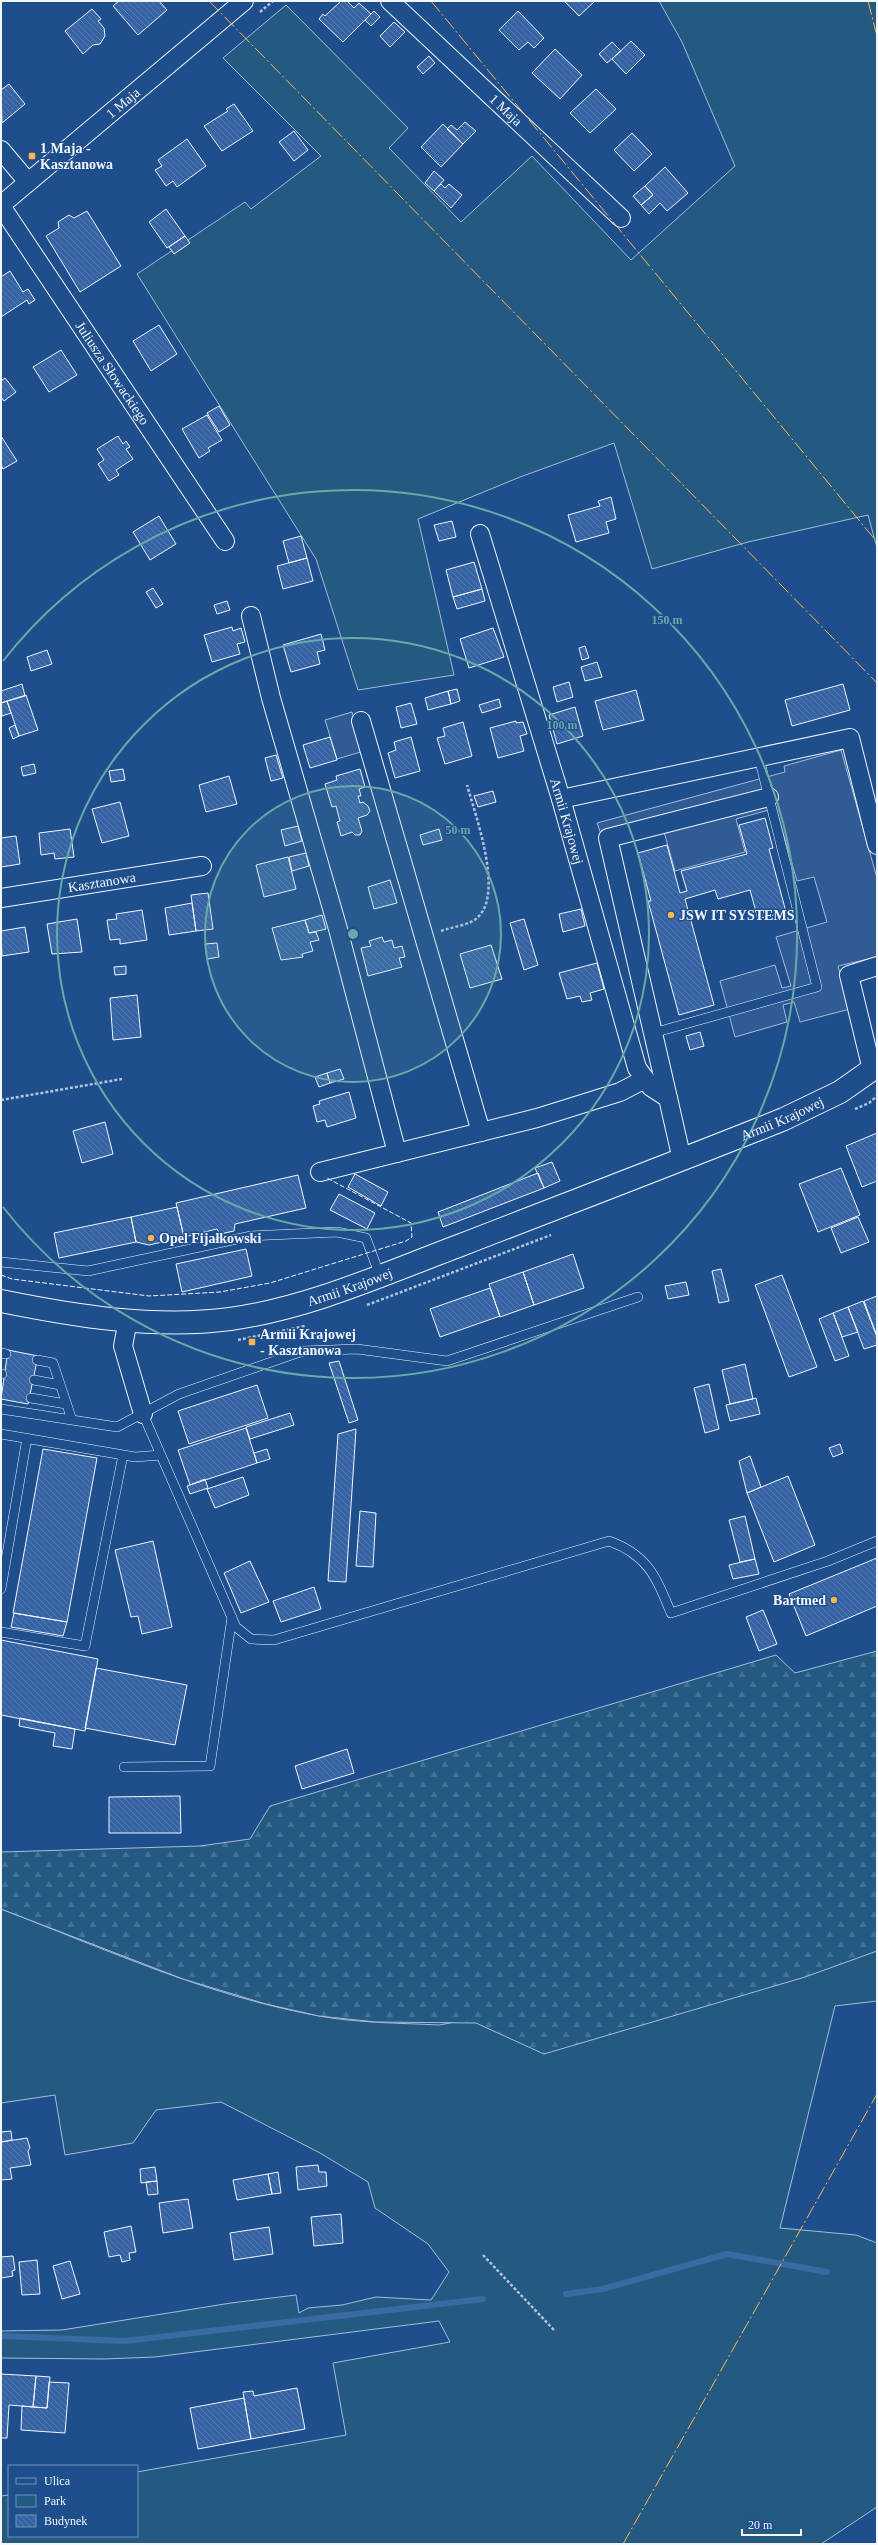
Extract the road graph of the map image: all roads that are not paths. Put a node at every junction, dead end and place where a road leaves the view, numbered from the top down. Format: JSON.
{"nodes":[{"id":1,"x":244,"y":1,"type":"edge"},
{"id":2,"x":390,"y":1,"type":"edge"},
{"id":3,"x":1,"y":150,"type":"edge"},
{"id":4,"x":28,"y":182,"type":"junction"},
{"id":5,"x":1,"y":205,"type":"edge"},
{"id":6,"x":621,"y":218,"type":"dead end"},
{"id":7,"x":480,"y":534,"type":"dead end"},
{"id":8,"x":225,"y":541,"type":"dead end"},
{"id":9,"x":251,"y":616,"type":"dead end"},
{"id":10,"x":361,"y":721,"type":"dead end"},
{"id":11,"x":759,"y":758,"type":"junction"},
{"id":12,"x":769,"y":797,"type":"junction"},
{"id":13,"x":561,"y":799,"type":"junction"},
{"id":14,"x":877,"y":844,"type":"edge"},
{"id":15,"x":202,"y":866,"type":"dead end"},
{"id":16,"x":1,"y":898,"type":"edge"},
{"id":17,"x":877,"y":966,"type":"edge"},
{"id":18,"x":653,"y":1033,"type":"junction"},
{"id":19,"x":874,"y":1068,"type":"edge"},
{"id":20,"x":645,"y":1079,"type":"junction"},
{"id":21,"x":668,"y":1098,"type":"junction"},
{"id":22,"x":480,"y":1132,"type":"junction"},
{"id":23,"x":397,"y":1153,"type":"junction"},
{"id":24,"x":682,"y":1160,"type":"junction"},
{"id":25,"x":320,"y":1172,"type":"dead end"},
{"id":26,"x":1,"y":1262,"type":"edge"},
{"id":27,"x":380,"y":1276,"type":"junction"},
{"id":28,"x":638,"y":1297,"type":"dead end"},
{"id":29,"x":1,"y":1301,"type":"edge"},
{"id":30,"x":128,"y":1320,"type":"junction"},
{"id":31,"x":37,"y":1360,"type":"dead end"},
{"id":32,"x":34,"y":1380,"type":"dead end"},
{"id":33,"x":60,"y":1385,"type":"junction"},
{"id":34,"x":31,"y":1398,"type":"dead end"},
{"id":35,"x":66,"y":1404,"type":"junction"},
{"id":36,"x":1,"y":1409,"type":"edge"},
{"id":37,"x":143,"y":1414,"type":"junction"},
{"id":38,"x":72,"y":1420,"type":"junction"},
{"id":39,"x":1,"y":1434,"type":"edge"},
{"id":40,"x":27,"y":1438,"type":"junction"},
{"id":41,"x":123,"y":1455,"type":"junction"},
{"id":42,"x":161,"y":1455,"type":"junction"},
{"id":43,"x":877,"y":1541,"type":"edge"},
{"id":44,"x":1,"y":1589,"type":"edge"},
{"id":45,"x":232,"y":1617,"type":"junction"},
{"id":46,"x":1,"y":1632,"type":"edge"},
{"id":47,"x":124,"y":1767,"type":"dead end"}],
"edges":[{"from":1,"to":4,"type":"street","name":"1 Maja"},
{"from":2,"to":6,"type":"street","name":"1 Maja"},
{"from":3,"to":4,"type":"street"},
{"from":4,"to":5,"type":"street","name":"1 Maja"},
{"from":5,"to":8,"type":"street","name":"Juliusza Słowackiego"},
{"from":7,"to":13,"type":"street","name":"Armii Krajowej"},
{"from":9,"to":23,"type":"street"},
{"from":10,"to":22,"type":"street"},
{"from":11,"to":12,"type":"lane"},
{"from":11,"to":13,"type":"street"},
{"from":11,"to":14,"type":"street"},
{"from":12,"to":18,"type":"street"},
{"from":12,"to":18,"type":"lane"},
{"from":13,"to":20,"type":"street","name":"Armii Krajowej"},
{"from":15,"to":16,"type":"street","name":"Kasztanowa"},
{"from":17,"to":19,"type":"street"},
{"from":18,"to":21,"type":"street"},
{"from":19,"to":24,"type":"street","name":"Armii Krajowej"},
{"from":20,"to":21,"type":"street","name":"Armii Krajowej"},
{"from":20,"to":22,"type":"street"},
{"from":21,"to":24,"type":"street"},
{"from":22,"to":23,"type":"street"},
{"from":23,"to":25,"type":"street"},
{"from":24,"to":27,"type":"street","name":"Armii Krajowej"},
{"from":26,"to":27,"type":"lane"},
{"from":27,"to":30,"type":"street","name":"Armii Krajowej"},
{"from":28,"to":37,"type":"lane"},
{"from":29,"to":30,"type":"street","name":"Armii Krajowej"},
{"from":30,"to":37,"type":"street"},
{"from":31,"to":33,"type":"lane"},
{"from":32,"to":33,"type":"lane"},
{"from":33,"to":35,"type":"lane"},
{"from":34,"to":35,"type":"lane"},
{"from":35,"to":38,"type":"lane"},
{"from":36,"to":38,"type":"lane"},
{"from":37,"to":38,"type":"lane"},
{"from":37,"to":42,"type":"lane"},
{"from":39,"to":40,"type":"lane"},
{"from":40,"to":41,"type":"lane"},
{"from":40,"to":44,"type":"lane"},
{"from":41,"to":42,"type":"lane"},
{"from":41,"to":46,"type":"lane"},
{"from":42,"to":45,"type":"lane"},
{"from":43,"to":45,"type":"lane"},
{"from":45,"to":47,"type":"lane"}]}
